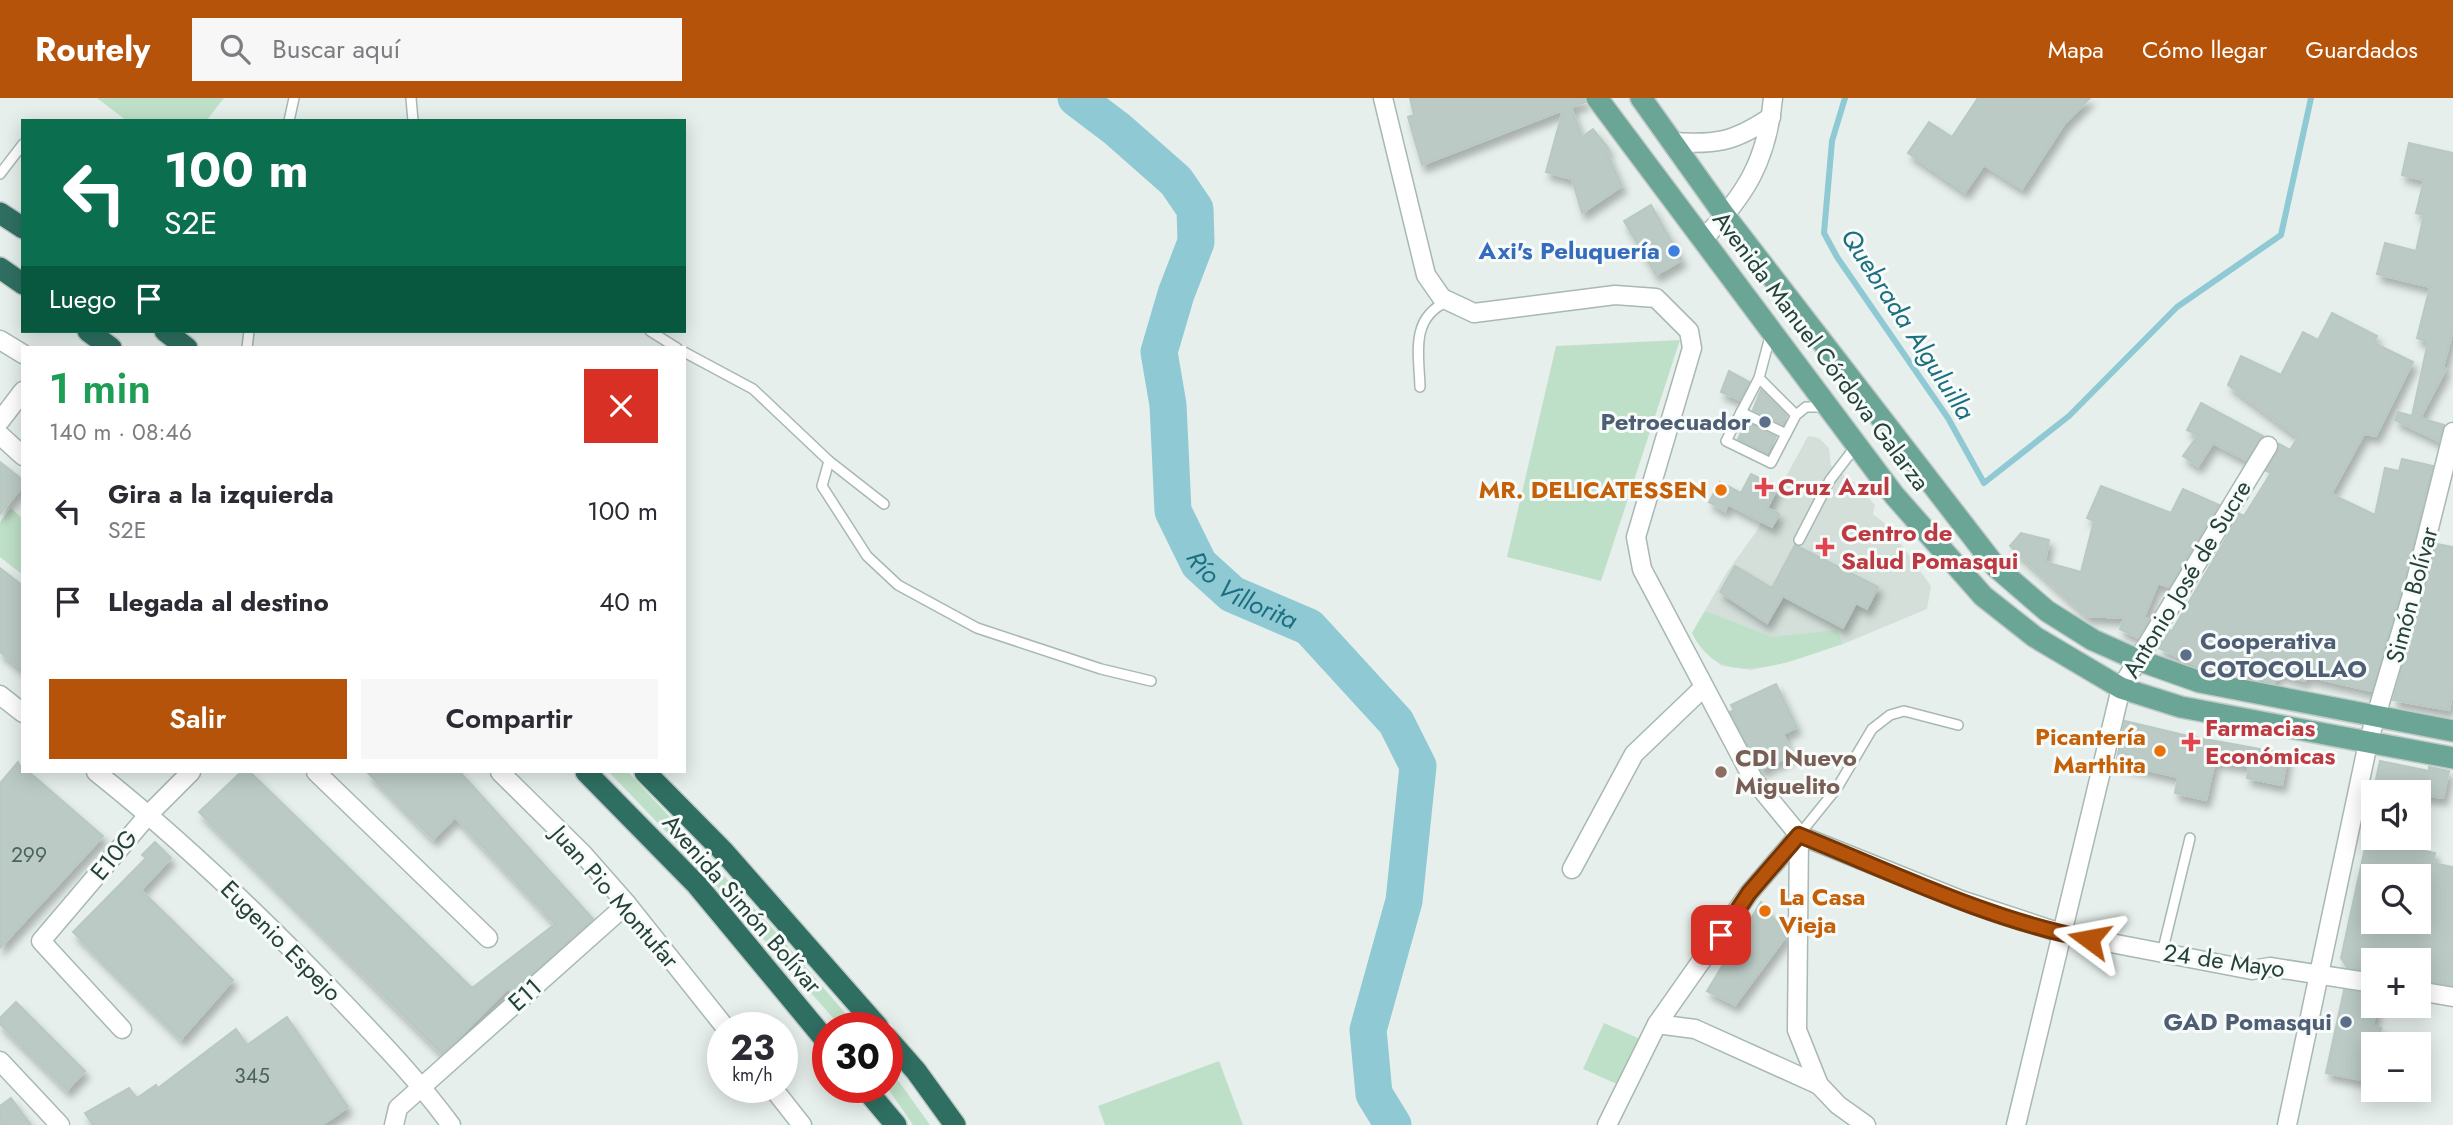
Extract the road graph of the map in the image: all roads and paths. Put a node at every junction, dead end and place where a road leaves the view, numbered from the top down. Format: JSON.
{"nodes":[{"id":1,"x":294,"y":98,"type":"edge"},
{"id":2,"x":411,"y":98,"type":"edge"},
{"id":3,"x":1383,"y":98,"type":"edge"},
{"id":4,"x":1597,"y":98,"type":"edge"},
{"id":5,"x":1641,"y":98,"type":"edge"},
{"id":6,"x":1773,"y":98,"type":"edge"},
{"id":7,"x":1771,"y":117,"type":"junction"},
{"id":8,"x":289,"y":119,"type":"edge"},
{"id":9,"x":413,"y":119,"type":"edge"},
{"id":10,"x":1672,"y":142,"type":"junction"},
{"id":11,"x":21,"y":147,"type":"edge"},
{"id":12,"x":0,"y":174,"type":"edge"},
{"id":13,"x":0,"y":213,"type":"edge"},
{"id":14,"x":1726,"y":216,"type":"junction"},
{"id":15,"x":21,"y":227,"type":"edge"},
{"id":16,"x":1703,"y":239,"type":"junction"},
{"id":17,"x":0,"y":268,"type":"edge"},
{"id":18,"x":21,"y":283,"type":"edge"},
{"id":19,"x":1448,"y":301,"type":"junction"},
{"id":20,"x":1791,"y":302,"type":"junction"},
{"id":21,"x":1769,"y":328,"type":"junction"},
{"id":22,"x":91,"y":333,"type":"edge"},
{"id":23,"x":168,"y":333,"type":"edge"},
{"id":24,"x":653,"y":333,"type":"edge"},
{"id":25,"x":0,"y":340,"type":"edge"},
{"id":26,"x":108,"y":346,"type":"edge"},
{"id":27,"x":184,"y":346,"type":"edge"},
{"id":28,"x":674,"y":346,"type":"edge"},
{"id":29,"x":21,"y":353,"type":"edge"},
{"id":30,"x":686,"y":353,"type":"edge"},
{"id":31,"x":1849,"y":377,"type":"junction"},
{"id":32,"x":1759,"y":378,"type":"junction"},
{"id":33,"x":1420,"y":387,"type":"dead end"},
{"id":34,"x":21,"y":394,"type":"edge"},
{"id":35,"x":1824,"y":402,"type":"junction"},
{"id":36,"x":1741,"y":412,"type":"junction"},
{"id":37,"x":1796,"y":415,"type":"junction"},
{"id":38,"x":0,"y":421,"type":"edge"},
{"id":39,"x":2453,"y":432,"type":"edge"},
{"id":40,"x":1786,"y":434,"type":"junction"},
{"id":41,"x":0,"y":435,"type":"edge"},
{"id":42,"x":1857,"y":444,"type":"junction"},
{"id":43,"x":2268,"y":446,"type":"dead end"},
{"id":44,"x":21,"y":454,"type":"edge"},
{"id":45,"x":2450,"y":458,"type":"edge"},
{"id":46,"x":830,"y":461,"type":"junction"},
{"id":47,"x":884,"y":504,"type":"dead end"},
{"id":48,"x":1799,"y":541,"type":"dead end"},
{"id":49,"x":2137,"y":660,"type":"junction"},
{"id":50,"x":1151,"y":681,"type":"dead end"},
{"id":51,"x":1704,"y":687,"type":"junction"},
{"id":52,"x":2121,"y":688,"type":"junction"},
{"id":53,"x":0,"y":695,"type":"edge"},
{"id":54,"x":21,"y":711,"type":"edge"},
{"id":55,"x":2375,"y":715,"type":"junction"},
{"id":56,"x":1958,"y":725,"type":"dead end"},
{"id":57,"x":2453,"y":731,"type":"edge"},
{"id":58,"x":2368,"y":743,"type":"junction"},
{"id":59,"x":2453,"y":758,"type":"edge"},
{"id":60,"x":97,"y":773,"type":"edge"},
{"id":61,"x":190,"y":773,"type":"edge"},
{"id":62,"x":317,"y":773,"type":"edge"},
{"id":63,"x":501,"y":773,"type":"edge"},
{"id":64,"x":587,"y":773,"type":"edge"},
{"id":65,"x":647,"y":773,"type":"edge"},
{"id":66,"x":149,"y":814,"type":"junction"},
{"id":67,"x":1799,"y":835,"type":"junction"},
{"id":68,"x":2190,"y":838,"type":"dead end"},
{"id":69,"x":1572,"y":869,"type":"dead end"},
{"id":70,"x":627,"y":904,"type":"junction"},
{"id":71,"x":2064,"y":934,"type":"junction"},
{"id":72,"x":488,"y":938,"type":"dead end"},
{"id":73,"x":2162,"y":953,"type":"junction"},
{"id":74,"x":2321,"y":975,"type":"junction"},
{"id":75,"x":2361,"y":982,"type":"edge"},
{"id":76,"x":2431,"y":993,"type":"edge"},
{"id":77,"x":2453,"y":997,"type":"edge"},
{"id":78,"x":713,"y":1012,"type":"edge"},
{"id":79,"x":865,"y":1012,"type":"edge"},
{"id":80,"x":812,"y":1024,"type":"edge"},
{"id":81,"x":1657,"y":1024,"type":"junction"},
{"id":82,"x":122,"y":1029,"type":"dead end"},
{"id":83,"x":903,"y":1056,"type":"edge"},
{"id":84,"x":0,"y":1060,"type":"edge"},
{"id":85,"x":1819,"y":1085,"type":"junction"},
{"id":86,"x":422,"y":1086,"type":"junction"},
{"id":87,"x":785,"y":1103,"type":"edge"},
{"id":88,"x":877,"y":1103,"type":"edge"},
{"id":89,"x":60,"y":1125,"type":"edge"},
{"id":90,"x":394,"y":1125,"type":"edge"},
{"id":91,"x":451,"y":1125,"type":"edge"},
{"id":92,"x":802,"y":1125,"type":"edge"},
{"id":93,"x":896,"y":1125,"type":"edge"},
{"id":94,"x":955,"y":1125,"type":"edge"},
{"id":95,"x":1607,"y":1125,"type":"edge"},
{"id":96,"x":1866,"y":1125,"type":"edge"},
{"id":97,"x":2016,"y":1125,"type":"edge"},
{"id":98,"x":2287,"y":1125,"type":"edge"}],
"edges":[{"from":1,"to":8,"type":"lane"},
{"from":2,"to":9,"type":"lane"},
{"from":3,"to":19,"type":"street"},
{"from":4,"to":16,"type":"main road","name":"Avenida Manuel Córdova Galarza"},
{"from":5,"to":10,"type":"main road","name":"Avenida Manuel Córdova Galarza"},
{"from":6,"to":7,"type":"street"},
{"from":7,"to":10,"type":"street"},
{"from":7,"to":14,"type":"street"},
{"from":10,"to":14,"type":"main road","name":"Avenida Manuel Córdova Galarza"},
{"from":11,"to":12,"type":"lane"},
{"from":13,"to":15,"type":"highway"},
{"from":14,"to":16,"type":"street"},
{"from":14,"to":20,"type":"main road","name":"Avenida Manuel Córdova Galarza"},
{"from":16,"to":21,"type":"main road","name":"Avenida Manuel Córdova Galarza"},
{"from":17,"to":18,"type":"highway"},
{"from":19,"to":33,"type":"lane"},
{"from":19,"to":51,"type":"street"},
{"from":20,"to":21,"type":"main road"},
{"from":20,"to":31,"type":"main road","name":"Avenida Manuel Córdova Galarza"},
{"from":21,"to":32,"type":"lane"},
{"from":21,"to":35,"type":"main road","name":"Avenida Manuel Córdova Galarza"},
{"from":22,"to":26,"type":"highway"},
{"from":23,"to":27,"type":"highway"},
{"from":24,"to":28,"type":"lane"},
{"from":25,"to":29,"type":"street"},
{"from":30,"to":46,"type":"lane"},
{"from":31,"to":35,"type":"main road"},
{"from":31,"to":49,"type":"main road","name":"Avenida Manuel Córdova Galarza"},
{"from":32,"to":36,"type":"lane"},
{"from":32,"to":37,"type":"lane"},
{"from":34,"to":38,"type":"street"},
{"from":35,"to":37,"type":"lane"},
{"from":35,"to":42,"type":"main road","name":"Avenida Manuel Córdova Galarza"},
{"from":36,"to":40,"type":"lane"},
{"from":36,"to":40,"type":"lane"},
{"from":37,"to":40,"type":"lane"},
{"from":39,"to":45,"type":"street","name":"Simón Bolívar"},
{"from":41,"to":44,"type":"street"},
{"from":42,"to":48,"type":"lane"},
{"from":42,"to":52,"type":"main road","name":"Avenida Manuel Córdova Galarza"},
{"from":43,"to":49,"type":"street","name":"Antonio José de Sucre"},
{"from":45,"to":55,"type":"street","name":"Simón Bolívar"},
{"from":46,"to":47,"type":"lane"},
{"from":46,"to":50,"type":"lane"},
{"from":49,"to":52,"type":"street","name":"Antonio José de Sucre"},
{"from":49,"to":55,"type":"main road","name":"Avenida Manuel Córdova Galarza"},
{"from":51,"to":67,"type":"street"},
{"from":51,"to":69,"type":"street"},
{"from":52,"to":58,"type":"main road","name":"Avenida Manuel Córdova Galarza"},
{"from":52,"to":71,"type":"street","name":"Antonio José de Sucre"},
{"from":53,"to":54,"type":"street"},
{"from":55,"to":57,"type":"main road","name":"Avenida Manuel Córdova Galarza"},
{"from":55,"to":58,"type":"street","name":"Simón Bolívar"},
{"from":56,"to":67,"type":"lane"},
{"from":58,"to":59,"type":"main road","name":"Avenida Manuel Córdova Galarza"},
{"from":58,"to":74,"type":"street"},
{"from":60,"to":66,"type":"street","name":"Eugenio Espejo"},
{"from":61,"to":66,"type":"street","name":"E10G"},
{"from":62,"to":72,"type":"street"},
{"from":63,"to":70,"type":"street","name":"Juan Pio Montufar"},
{"from":64,"to":80,"type":"highway","name":"Avenida Simón Bolívar"},
{"from":65,"to":79,"type":"highway","name":"Avenida Simón Bolívar"},
{"from":66,"to":82,"type":"street","name":"E10G"},
{"from":66,"to":86,"type":"street","name":"Eugenio Espejo"},
{"from":67,"to":71,"type":"street","name":"24 de Mayo"},
{"from":67,"to":81,"type":"street"},
{"from":67,"to":85,"type":"street"},
{"from":68,"to":73,"type":"lane"},
{"from":70,"to":78,"type":"street","name":"Juan Pio Montufar"},
{"from":70,"to":86,"type":"street","name":"E11"},
{"from":71,"to":73,"type":"street","name":"24 de Mayo"},
{"from":71,"to":97,"type":"street","name":"Antonio José de Sucre"},
{"from":73,"to":74,"type":"street","name":"24 de Mayo"},
{"from":74,"to":75,"type":"street","name":"24 de Mayo"},
{"from":74,"to":98,"type":"street"},
{"from":76,"to":77,"type":"street"},
{"from":81,"to":85,"type":"street"},
{"from":81,"to":95,"type":"street"},
{"from":83,"to":94,"type":"highway"},
{"from":84,"to":89,"type":"street"},
{"from":85,"to":96,"type":"street"},
{"from":86,"to":90,"type":"street","name":"E11"},
{"from":86,"to":91,"type":"street","name":"Eugenio Espejo"},
{"from":87,"to":92,"type":"street"},
{"from":88,"to":93,"type":"highway"}]}
